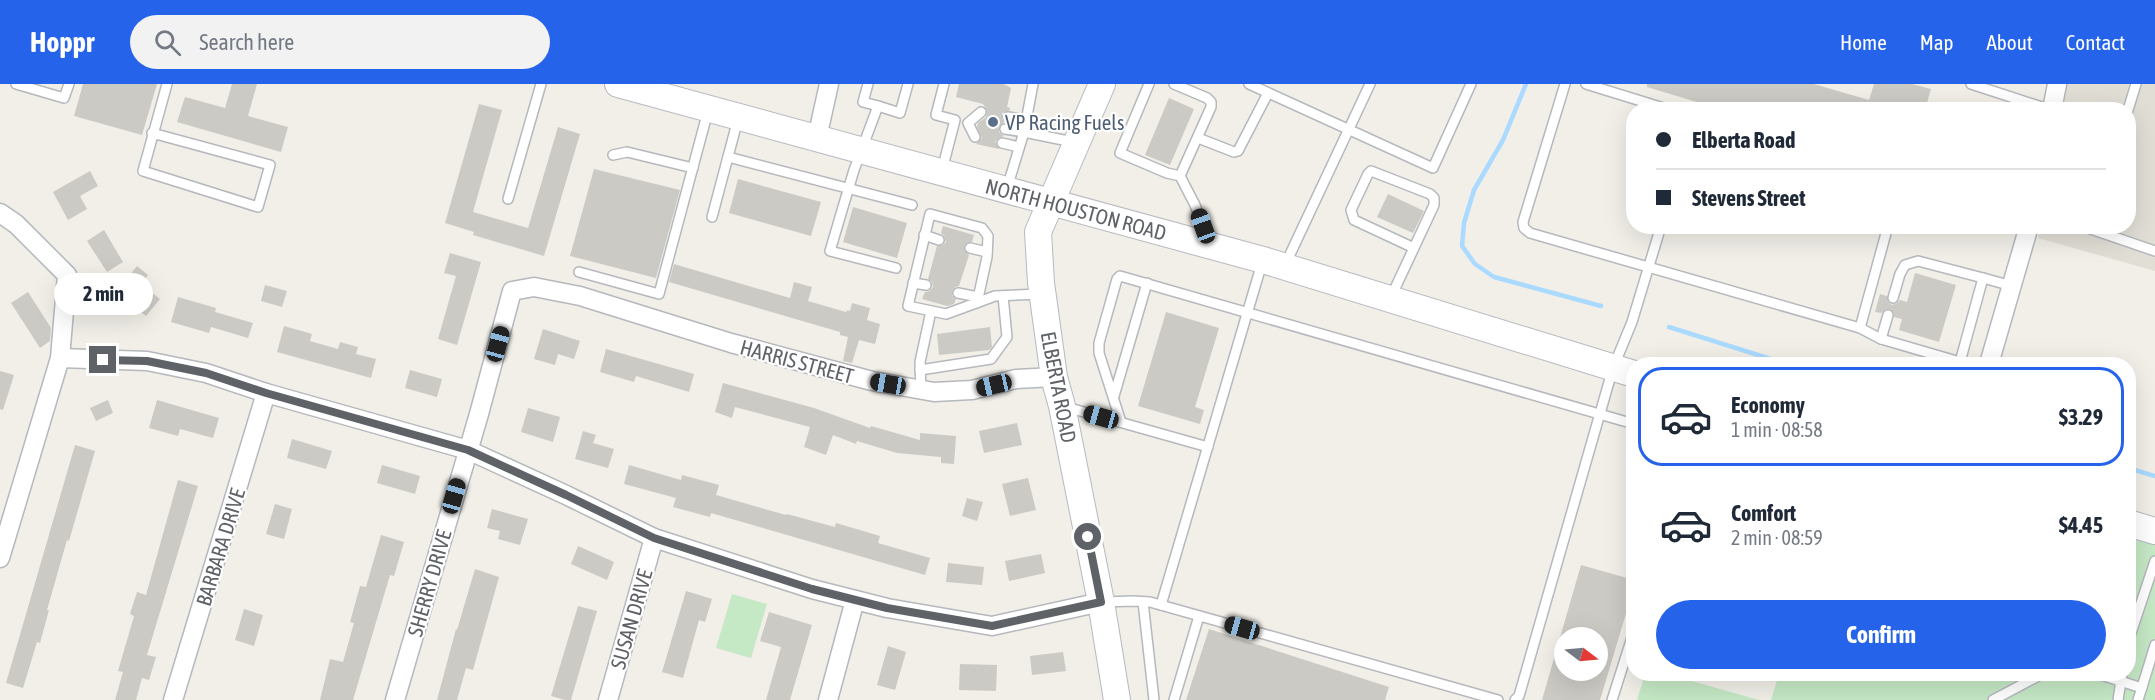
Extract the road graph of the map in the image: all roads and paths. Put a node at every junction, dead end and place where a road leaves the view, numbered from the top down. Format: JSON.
{"nodes":[{"id":1,"x":16,"y":84,"type":"edge"},
{"id":2,"x":69,"y":84,"type":"edge"},
{"id":3,"x":167,"y":84,"type":"edge"},
{"id":4,"x":541,"y":84,"type":"edge"},
{"id":5,"x":618,"y":84,"type":"edge"},
{"id":6,"x":829,"y":84,"type":"edge"},
{"id":7,"x":868,"y":84,"type":"edge"},
{"id":8,"x":908,"y":84,"type":"edge"},
{"id":9,"x":944,"y":84,"type":"edge"},
{"id":10,"x":1033,"y":84,"type":"edge"},
{"id":11,"x":1102,"y":84,"type":"edge"},
{"id":12,"x":1149,"y":84,"type":"edge"},
{"id":13,"x":1174,"y":84,"type":"edge"},
{"id":14,"x":1249,"y":84,"type":"edge"},
{"id":15,"x":1370,"y":84,"type":"edge"},
{"id":16,"x":1471,"y":84,"type":"edge"},
{"id":17,"x":1565,"y":84,"type":"edge"},
{"id":18,"x":1586,"y":84,"type":"edge"},
{"id":19,"x":1971,"y":84,"type":"edge"},
{"id":20,"x":2056,"y":84,"type":"edge"},
{"id":21,"x":2136,"y":84,"type":"edge"},
{"id":22,"x":656,"y":89,"type":"edge"},
{"id":23,"x":1268,"y":93,"type":"junction"},
{"id":24,"x":1644,"y":102,"type":"edge"},
{"id":25,"x":2026,"y":102,"type":"edge"},
{"id":26,"x":2053,"y":102,"type":"edge"},
{"id":27,"x":2130,"y":102,"type":"edge"},
{"id":28,"x":878,"y":106,"type":"junction"},
{"id":29,"x":709,"y":109,"type":"junction"},
{"id":30,"x":981,"y":112,"type":"dead end"},
{"id":31,"x":739,"y":117,"type":"junction"},
{"id":32,"x":1008,"y":117,"type":"dead end"},
{"id":33,"x":955,"y":120,"type":"junction"},
{"id":34,"x":1026,"y":120,"type":"junction"},
{"id":35,"x":973,"y":124,"type":"junction"},
{"id":36,"x":1005,"y":129,"type":"dead end"},
{"id":37,"x":1349,"y":130,"type":"junction"},
{"id":38,"x":1024,"y":132,"type":"junction"},
{"id":39,"x":152,"y":133,"type":"junction"},
{"id":40,"x":975,"y":137,"type":"dead end"},
{"id":41,"x":817,"y":138,"type":"junction"},
{"id":42,"x":1198,"y":138,"type":"junction"},
{"id":43,"x":1002,"y":143,"type":"dead end"},
{"id":44,"x":1076,"y":143,"type":"junction"},
{"id":45,"x":1019,"y":147,"type":"junction"},
{"id":46,"x":861,"y":150,"type":"junction"},
{"id":47,"x":613,"y":154,"type":"dead end"},
{"id":48,"x":728,"y":157,"type":"junction"},
{"id":49,"x":693,"y":168,"type":"junction"},
{"id":50,"x":941,"y":172,"type":"junction"},
{"id":51,"x":1180,"y":176,"type":"junction"},
{"id":52,"x":848,"y":188,"type":"junction"},
{"id":53,"x":1006,"y":189,"type":"junction"},
{"id":54,"x":508,"y":199,"type":"dead end"},
{"id":55,"x":1050,"y":201,"type":"junction"},
{"id":56,"x":912,"y":205,"type":"dead end"},
{"id":57,"x":0,"y":213,"type":"edge"},
{"id":58,"x":712,"y":217,"type":"dead end"},
{"id":59,"x":1658,"y":234,"type":"edge"},
{"id":60,"x":1886,"y":234,"type":"edge"},
{"id":61,"x":2027,"y":234,"type":"edge"},
{"id":62,"x":2108,"y":234,"type":"edge"},
{"id":63,"x":924,"y":235,"type":"junction"},
{"id":64,"x":939,"y":240,"type":"dead end"},
{"id":65,"x":1210,"y":246,"type":"junction"},
{"id":66,"x":970,"y":248,"type":"dead end"},
{"id":67,"x":1414,"y":248,"type":"junction"},
{"id":68,"x":2155,"y":251,"type":"edge"},
{"id":69,"x":987,"y":252,"type":"junction"},
{"id":70,"x":1274,"y":264,"type":"junction"},
{"id":71,"x":1648,"y":267,"type":"junction"},
{"id":72,"x":896,"y":268,"type":"dead end"},
{"id":73,"x":579,"y":272,"type":"dead end"},
{"id":74,"x":1983,"y":278,"type":"junction"},
{"id":75,"x":913,"y":282,"type":"junction"},
{"id":76,"x":1147,"y":283,"type":"junction"},
{"id":77,"x":926,"y":285,"type":"dead end"},
{"id":78,"x":2012,"y":286,"type":"junction"},
{"id":79,"x":958,"y":293,"type":"dead end"},
{"id":80,"x":1042,"y":294,"type":"junction"},
{"id":81,"x":580,"y":296,"type":"joint"},
{"id":82,"x":1003,"y":296,"type":"junction"},
{"id":83,"x":1893,"y":298,"type":"dead end"},
{"id":84,"x":978,"y":300,"type":"junction"},
{"id":85,"x":1390,"y":300,"type":"junction"},
{"id":86,"x":931,"y":311,"type":"junction"},
{"id":87,"x":1248,"y":312,"type":"junction"},
{"id":88,"x":1888,"y":315,"type":"dead end"},
{"id":89,"x":1860,"y":328,"type":"junction"},
{"id":90,"x":1881,"y":339,"type":"junction"},
{"id":91,"x":1943,"y":357,"type":"edge"},
{"id":92,"x":1961,"y":357,"type":"edge"},
{"id":93,"x":1991,"y":357,"type":"edge"},
{"id":94,"x":60,"y":358,"type":"junction"},
{"id":95,"x":920,"y":370,"type":"junction"},
{"id":96,"x":1623,"y":371,"type":"edge"},
{"id":97,"x":1054,"y":377,"type":"junction"},
{"id":98,"x":921,"y":390,"type":"junction"},
{"id":99,"x":266,"y":393,"type":"junction"},
{"id":100,"x":1114,"y":398,"type":"junction"},
{"id":101,"x":1062,"y":406,"type":"junction"},
{"id":102,"x":1600,"y":415,"type":"junction"},
{"id":103,"x":1121,"y":422,"type":"junction"},
{"id":104,"x":1626,"y":422,"type":"edge"},
{"id":105,"x":1208,"y":447,"type":"junction"},
{"id":106,"x":468,"y":450,"type":"junction"},
{"id":107,"x":2136,"y":525,"type":"edge"},
{"id":108,"x":2155,"y":531,"type":"edge"},
{"id":109,"x":654,"y":538,"type":"junction"},
{"id":110,"x":0,"y":558,"type":"edge"},
{"id":111,"x":2155,"y":561,"type":"edge"},
{"id":112,"x":855,"y":600,"type":"junction"},
{"id":113,"x":1101,"y":602,"type":"junction"},
{"id":114,"x":1143,"y":602,"type":"junction"},
{"id":115,"x":1161,"y":605,"type":"junction"},
{"id":116,"x":1199,"y":616,"type":"junction"},
{"id":117,"x":2136,"y":618,"type":"edge"},
{"id":118,"x":2155,"y":645,"type":"edge"},
{"id":119,"x":1626,"y":655,"type":"edge"},
{"id":120,"x":2029,"y":681,"type":"edge"},
{"id":121,"x":2121,"y":681,"type":"edge"},
{"id":122,"x":2127,"y":681,"type":"edge"},
{"id":123,"x":2142,"y":688,"type":"junction"},
{"id":124,"x":173,"y":700,"type":"edge"},
{"id":125,"x":395,"y":700,"type":"edge"},
{"id":126,"x":608,"y":700,"type":"edge"},
{"id":127,"x":828,"y":700,"type":"edge"},
{"id":128,"x":1117,"y":700,"type":"edge"},
{"id":129,"x":1154,"y":700,"type":"edge"},
{"id":130,"x":1174,"y":700,"type":"edge"},
{"id":131,"x":1498,"y":700,"type":"edge"},
{"id":132,"x":1515,"y":700,"type":"edge"},
{"id":133,"x":1612,"y":700,"type":"edge"},
{"id":134,"x":1993,"y":700,"type":"edge"},
{"id":135,"x":2118,"y":700,"type":"edge"},
{"id":136,"x":2138,"y":700,"type":"edge"}],
"edges":[{"from":1,"to":2,"type":"lane"},
{"from":3,"to":39,"type":"lane"},
{"from":4,"to":54,"type":"lane"},
{"from":5,"to":22,"type":"street","name":"NORTH HOUSTON ROAD"},
{"from":6,"to":41,"type":"street"},
{"from":7,"to":28,"type":"lane"},
{"from":8,"to":28,"type":"lane"},
{"from":9,"to":33,"type":"lane"},
{"from":10,"to":34,"type":"lane"},
{"from":11,"to":44,"type":"street","name":"ELBERTA ROAD"},
{"from":12,"to":51,"type":"lane"},
{"from":13,"to":42,"type":"lane"},
{"from":14,"to":23,"type":"lane"},
{"from":15,"to":37,"type":"lane"},
{"from":16,"to":37,"type":"lane"},
{"from":17,"to":71,"type":"lane"},
{"from":18,"to":24,"type":"lane"},
{"from":19,"to":25,"type":"lane"},
{"from":20,"to":26,"type":"street"},
{"from":21,"to":27,"type":"lane"},
{"from":22,"to":29,"type":"street","name":"NORTH HOUSTON ROAD"},
{"from":23,"to":37,"type":"lane"},
{"from":23,"to":42,"type":"lane"},
{"from":28,"to":46,"type":"lane"},
{"from":29,"to":31,"type":"street","name":"NORTH HOUSTON ROAD"},
{"from":29,"to":49,"type":"lane"},
{"from":30,"to":35,"type":"lane"},
{"from":31,"to":41,"type":"street","name":"NORTH HOUSTON ROAD"},
{"from":31,"to":48,"type":"lane"},
{"from":32,"to":34,"type":"lane"},
{"from":33,"to":35,"type":"lane"},
{"from":33,"to":50,"type":"lane"},
{"from":34,"to":38,"type":"lane"},
{"from":35,"to":40,"type":"lane"},
{"from":36,"to":38,"type":"lane"},
{"from":37,"to":70,"type":"lane"},
{"from":38,"to":44,"type":"lane"},
{"from":38,"to":45,"type":"lane"},
{"from":39,"to":39,"type":"lane"},
{"from":41,"to":46,"type":"street","name":"NORTH HOUSTON ROAD"},
{"from":42,"to":51,"type":"lane"},
{"from":43,"to":45,"type":"lane"},
{"from":44,"to":55,"type":"street","name":"ELBERTA ROAD"},
{"from":45,"to":53,"type":"lane"},
{"from":46,"to":50,"type":"street","name":"NORTH HOUSTON ROAD"},
{"from":46,"to":52,"type":"lane"},
{"from":47,"to":49,"type":"lane"},
{"from":48,"to":52,"type":"lane"},
{"from":48,"to":58,"type":"lane"},
{"from":49,"to":73,"type":"lane"},
{"from":50,"to":53,"type":"street","name":"NORTH HOUSTON ROAD"},
{"from":51,"to":65,"type":"lane"},
{"from":52,"to":56,"type":"lane"},
{"from":52,"to":72,"type":"lane"},
{"from":53,"to":55,"type":"street","name":"NORTH HOUSTON ROAD"},
{"from":55,"to":65,"type":"street","name":"NORTH HOUSTON ROAD"},
{"from":55,"to":80,"type":"street","name":"ELBERTA ROAD"},
{"from":57,"to":94,"type":"street"},
{"from":59,"to":71,"type":"lane"},
{"from":60,"to":89,"type":"lane"},
{"from":61,"to":78,"type":"street"},
{"from":62,"to":68,"type":"lane"},
{"from":63,"to":64,"type":"lane"},
{"from":63,"to":69,"type":"lane"},
{"from":63,"to":75,"type":"lane"},
{"from":65,"to":70,"type":"street","name":"NORTH HOUSTON ROAD"},
{"from":66,"to":69,"type":"lane"},
{"from":67,"to":67,"type":"lane"},
{"from":67,"to":85,"type":"lane"},
{"from":69,"to":84,"type":"lane"},
{"from":70,"to":85,"type":"street","name":"NORTH HOUSTON ROAD"},
{"from":70,"to":87,"type":"lane"},
{"from":71,"to":89,"type":"lane"},
{"from":71,"to":96,"type":"lane"},
{"from":74,"to":78,"type":"lane"},
{"from":74,"to":83,"type":"lane"},
{"from":74,"to":92,"type":"lane"},
{"from":75,"to":77,"type":"lane"},
{"from":75,"to":86,"type":"lane"},
{"from":76,"to":87,"type":"lane"},
{"from":76,"to":100,"type":"lane"},
{"from":76,"to":100,"type":"lane"},
{"from":78,"to":93,"type":"street"},
{"from":79,"to":84,"type":"lane"},
{"from":80,"to":82,"type":"lane"},
{"from":80,"to":97,"type":"street","name":"ELBERTA ROAD"},
{"from":81,"to":98,"type":"street","name":"HARRIS STREET"},
{"from":81,"to":106,"type":"street","name":"SHERRY DRIVE"},
{"from":82,"to":84,"type":"lane"},
{"from":82,"to":95,"type":"lane"},
{"from":84,"to":86,"type":"lane"},
{"from":85,"to":96,"type":"street","name":"NORTH HOUSTON ROAD"},
{"from":86,"to":95,"type":"lane"},
{"from":87,"to":102,"type":"lane"},
{"from":87,"to":105,"type":"lane"},
{"from":88,"to":90,"type":"lane"},
{"from":89,"to":90,"type":"lane"},
{"from":90,"to":91,"type":"lane"},
{"from":94,"to":99,"type":"street"},
{"from":94,"to":110,"type":"street"},
{"from":95,"to":98,"type":"lane"},
{"from":96,"to":102,"type":"lane"},
{"from":97,"to":98,"type":"street","name":"HARRIS STREET"},
{"from":97,"to":101,"type":"street","name":"ELBERTA ROAD"},
{"from":99,"to":106,"type":"street"},
{"from":99,"to":124,"type":"street","name":"BARBARA DRIVE"},
{"from":100,"to":103,"type":"lane"},
{"from":101,"to":103,"type":"lane"},
{"from":101,"to":113,"type":"street","name":"ELBERTA ROAD"},
{"from":102,"to":104,"type":"lane"},
{"from":102,"to":132,"type":"lane"},
{"from":103,"to":105,"type":"lane"},
{"from":105,"to":115,"type":"lane"},
{"from":106,"to":109,"type":"street"},
{"from":106,"to":125,"type":"street","name":"SHERRY DRIVE"},
{"from":107,"to":108,"type":"street"},
{"from":109,"to":112,"type":"street"},
{"from":109,"to":126,"type":"street","name":"SUSAN DRIVE"},
{"from":111,"to":117,"type":"lane"},
{"from":112,"to":113,"type":"street"},
{"from":112,"to":127,"type":"street"},
{"from":113,"to":114,"type":"lane"},
{"from":113,"to":128,"type":"street","name":"ELBERTA ROAD"},
{"from":114,"to":115,"type":"lane"},
{"from":114,"to":129,"type":"lane"},
{"from":115,"to":116,"type":"lane"},
{"from":116,"to":130,"type":"lane"},
{"from":116,"to":131,"type":"lane"},
{"from":118,"to":123,"type":"lane"},
{"from":119,"to":133,"type":"lane"},
{"from":120,"to":134,"type":"lane"},
{"from":121,"to":135,"type":"lane"},
{"from":122,"to":123,"type":"lane"},
{"from":123,"to":136,"type":"lane"}]}
